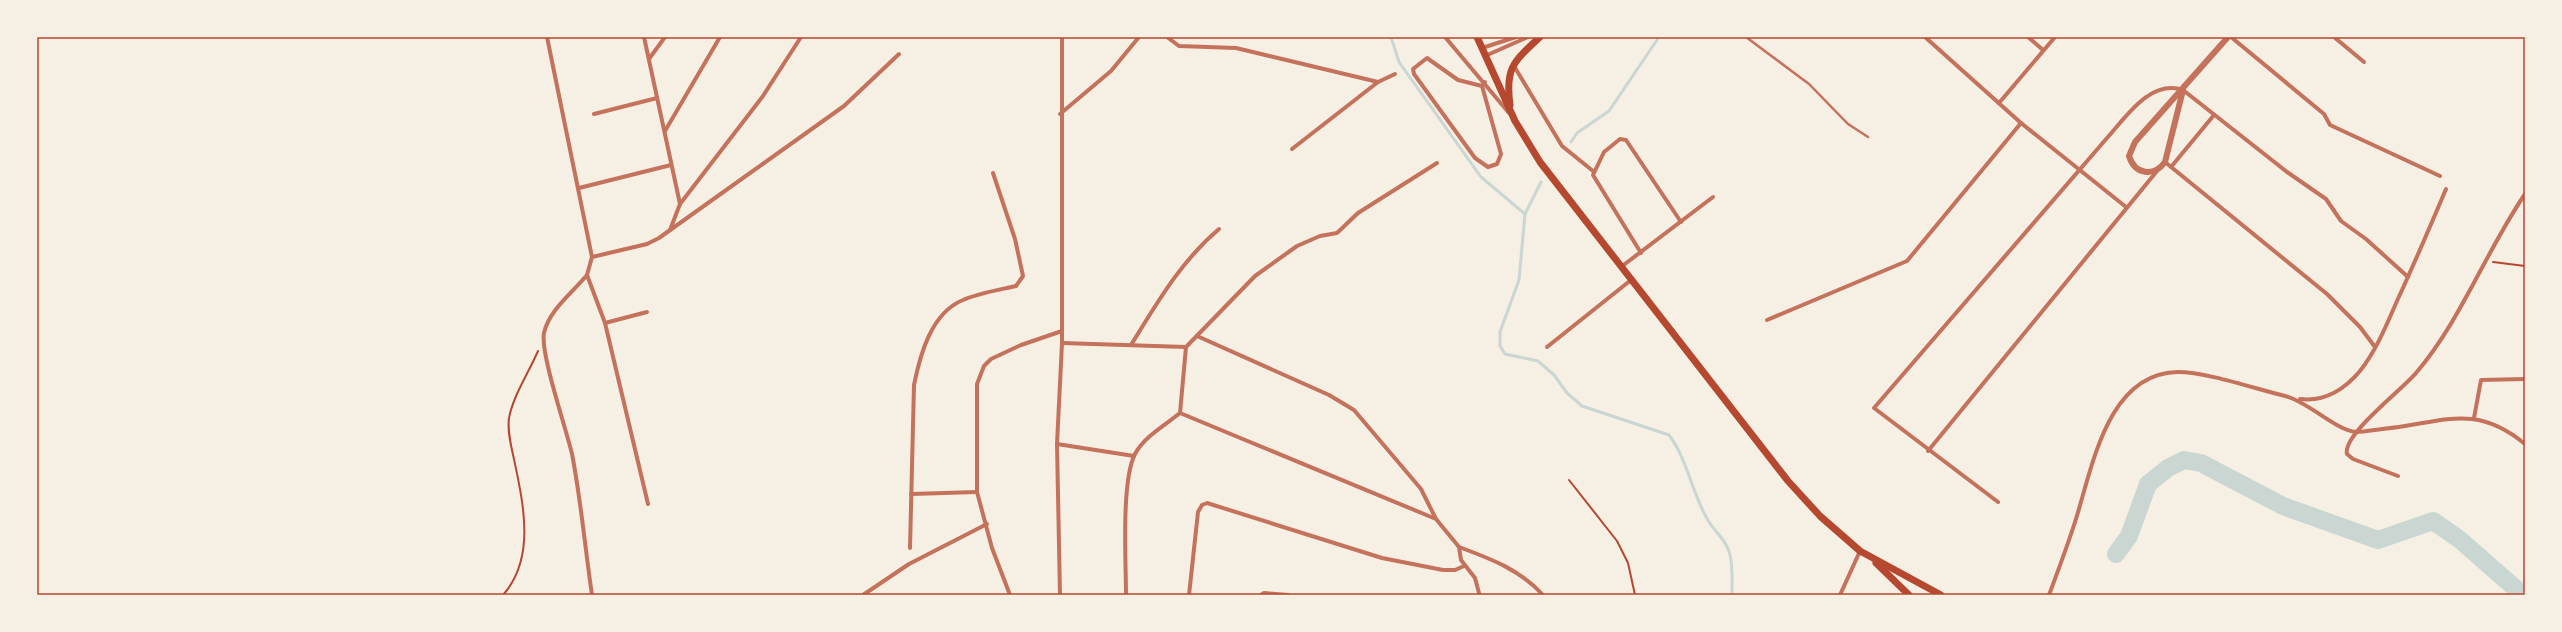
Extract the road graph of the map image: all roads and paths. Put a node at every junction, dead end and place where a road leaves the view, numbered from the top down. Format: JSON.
{"nodes":[{"id":1,"x":547,"y":37,"type":"edge"},
{"id":2,"x":644,"y":37,"type":"edge"},
{"id":3,"x":665,"y":37,"type":"edge"},
{"id":4,"x":720,"y":37,"type":"edge"},
{"id":5,"x":801,"y":37,"type":"edge"},
{"id":6,"x":1062,"y":37,"type":"edge"},
{"id":7,"x":1139,"y":37,"type":"edge"},
{"id":8,"x":1167,"y":37,"type":"edge"},
{"id":9,"x":1445,"y":37,"type":"edge"},
{"id":10,"x":1476,"y":37,"type":"edge"},
{"id":11,"x":1516,"y":37,"type":"edge"},
{"id":12,"x":1528,"y":37,"type":"edge"},
{"id":13,"x":1540,"y":37,"type":"edge"},
{"id":14,"x":1746,"y":37,"type":"edge"},
{"id":15,"x":1925,"y":37,"type":"edge"},
{"id":16,"x":2028,"y":37,"type":"edge"},
{"id":17,"x":2055,"y":37,"type":"edge"},
{"id":18,"x":2228,"y":37,"type":"edge"},
{"id":19,"x":2231,"y":37,"type":"edge"},
{"id":20,"x":2334,"y":37,"type":"edge"},
{"id":21,"x":1481,"y":48,"type":"junction"},
{"id":22,"x":2043,"y":50,"type":"junction"},
{"id":23,"x":899,"y":54,"type":"dead end"},
{"id":24,"x":1485,"y":56,"type":"junction"},
{"id":25,"x":649,"y":59,"type":"junction"},
{"id":26,"x":2364,"y":62,"type":"dead end"},
{"id":27,"x":1514,"y":66,"type":"junction"},
{"id":28,"x":1394,"y":74,"type":"dead end"},
{"id":29,"x":1378,"y":82,"type":"junction"},
{"id":30,"x":1484,"y":84,"type":"junction"},
{"id":31,"x":2183,"y":90,"type":"junction"},
{"id":32,"x":657,"y":98,"type":"junction"},
{"id":33,"x":1999,"y":103,"type":"junction"},
{"id":34,"x":594,"y":114,"type":"dead end"},
{"id":35,"x":1060,"y":114,"type":"junction"},
{"id":36,"x":1511,"y":114,"type":"junction"},
{"id":37,"x":2214,"y":115,"type":"junction"},
{"id":38,"x":1515,"y":121,"type":"junction"},
{"id":39,"x":2021,"y":123,"type":"junction"},
{"id":40,"x":665,"y":131,"type":"junction"},
{"id":41,"x":1868,"y":137,"type":"dead end"},
{"id":42,"x":1292,"y":149,"type":"dead end"},
{"id":43,"x":2165,"y":162,"type":"junction"},
{"id":44,"x":1437,"y":163,"type":"dead end"},
{"id":45,"x":671,"y":165,"type":"junction"},
{"id":46,"x":2172,"y":167,"type":"junction"},
{"id":47,"x":2080,"y":169,"type":"junction"},
{"id":48,"x":2157,"y":170,"type":"junction"},
{"id":49,"x":1593,"y":171,"type":"junction"},
{"id":50,"x":993,"y":173,"type":"dead end"},
{"id":51,"x":2440,"y":176,"type":"dead end"},
{"id":52,"x":578,"y":188,"type":"junction"},
{"id":53,"x":2446,"y":189,"type":"dead end"},
{"id":54,"x":2525,"y":194,"type":"edge"},
{"id":55,"x":1713,"y":197,"type":"dead end"},
{"id":56,"x":680,"y":204,"type":"junction"},
{"id":57,"x":2126,"y":207,"type":"junction"},
{"id":58,"x":1681,"y":222,"type":"junction"},
{"id":59,"x":1219,"y":229,"type":"dead end"},
{"id":60,"x":669,"y":231,"type":"junction"},
{"id":61,"x":1641,"y":252,"type":"junction"},
{"id":62,"x":592,"y":257,"type":"junction"},
{"id":63,"x":2484,"y":260,"type":"junction"},
{"id":64,"x":2525,"y":266,"type":"edge"},
{"id":65,"x":1621,"y":268,"type":"junction"},
{"id":66,"x":587,"y":275,"type":"junction"},
{"id":67,"x":2408,"y":277,"type":"junction"},
{"id":68,"x":1630,"y":280,"type":"junction"},
{"id":69,"x":647,"y":312,"type":"dead end"},
{"id":70,"x":1767,"y":320,"type":"dead end"},
{"id":71,"x":605,"y":323,"type":"junction"},
{"id":72,"x":1062,"y":331,"type":"junction"},
{"id":73,"x":1197,"y":336,"type":"junction"},
{"id":74,"x":543,"y":339,"type":"junction"},
{"id":75,"x":1062,"y":343,"type":"junction"},
{"id":76,"x":1132,"y":345,"type":"junction"},
{"id":77,"x":1186,"y":347,"type":"junction"},
{"id":78,"x":1547,"y":347,"type":"dead end"},
{"id":79,"x":2375,"y":347,"type":"junction"},
{"id":80,"x":2525,"y":379,"type":"edge"},
{"id":81,"x":2297,"y":399,"type":"junction"},
{"id":82,"x":1180,"y":413,"type":"junction"},
{"id":83,"x":2474,"y":418,"type":"junction"},
{"id":84,"x":2355,"y":432,"type":"junction"},
{"id":85,"x":1057,"y":444,"type":"junction"},
{"id":86,"x":2525,"y":444,"type":"edge"},
{"id":87,"x":1928,"y":451,"type":"junction"},
{"id":88,"x":1134,"y":456,"type":"junction"},
{"id":89,"x":2398,"y":476,"type":"dead end"},
{"id":90,"x":1569,"y":480,"type":"dead end"},
{"id":91,"x":977,"y":492,"type":"junction"},
{"id":92,"x":911,"y":494,"type":"junction"},
{"id":93,"x":1998,"y":502,"type":"dead end"},
{"id":94,"x":648,"y":504,"type":"dead end"},
{"id":95,"x":1436,"y":519,"type":"junction"},
{"id":96,"x":986,"y":524,"type":"junction"},
{"id":97,"x":1458,"y":547,"type":"junction"},
{"id":98,"x":910,"y":548,"type":"dead end"},
{"id":99,"x":1860,"y":551,"type":"junction"},
{"id":100,"x":1868,"y":556,"type":"junction"},
{"id":101,"x":1464,"y":566,"type":"junction"},
{"id":102,"x":1479,"y":593,"type":"dead end"},
{"id":103,"x":503,"y":595,"type":"edge"},
{"id":104,"x":592,"y":595,"type":"edge"},
{"id":105,"x":863,"y":595,"type":"edge"},
{"id":106,"x":1010,"y":595,"type":"edge"},
{"id":107,"x":1060,"y":595,"type":"edge"},
{"id":108,"x":1126,"y":595,"type":"edge"},
{"id":109,"x":1189,"y":595,"type":"edge"},
{"id":110,"x":1261,"y":595,"type":"edge"},
{"id":111,"x":1288,"y":595,"type":"edge"},
{"id":112,"x":1543,"y":595,"type":"edge"},
{"id":113,"x":1635,"y":595,"type":"edge"},
{"id":114,"x":1840,"y":595,"type":"edge"},
{"id":115,"x":1909,"y":595,"type":"edge"},
{"id":116,"x":1941,"y":595,"type":"edge"},
{"id":117,"x":2049,"y":595,"type":"edge"}],
"edges":[{"from":1,"to":52,"type":"street"},
{"from":2,"to":25,"type":"street"},
{"from":3,"to":25,"type":"street"},
{"from":4,"to":40,"type":"street"},
{"from":5,"to":56,"type":"street"},
{"from":6,"to":35,"type":"street"},
{"from":7,"to":35,"type":"street"},
{"from":8,"to":29,"type":"street"},
{"from":9,"to":30,"type":"street"},
{"from":10,"to":21,"type":"main road"},
{"from":11,"to":21,"type":"street"},
{"from":12,"to":24,"type":"street"},
{"from":13,"to":27,"type":"main road"},
{"from":14,"to":41,"type":"lane"},
{"from":15,"to":33,"type":"street"},
{"from":16,"to":22,"type":"street"},
{"from":17,"to":22,"type":"street"},
{"from":18,"to":31,"type":"street"},
{"from":19,"to":51,"type":"street"},
{"from":20,"to":26,"type":"street"},
{"from":21,"to":24,"type":"main road"},
{"from":22,"to":33,"type":"street"},
{"from":23,"to":60,"type":"street"},
{"from":24,"to":36,"type":"main road"},
{"from":25,"to":32,"type":"street"},
{"from":27,"to":36,"type":"main road"},
{"from":27,"to":49,"type":"street"},
{"from":28,"to":29,"type":"street"},
{"from":29,"to":42,"type":"street"},
{"from":30,"to":30,"type":"street"},
{"from":30,"to":38,"type":"street"},
{"from":31,"to":37,"type":"street"},
{"from":31,"to":43,"type":"street"},
{"from":31,"to":47,"type":"street"},
{"from":31,"to":48,"type":"street"},
{"from":32,"to":34,"type":"street"},
{"from":32,"to":40,"type":"street"},
{"from":33,"to":39,"type":"street"},
{"from":35,"to":72,"type":"street"},
{"from":36,"to":38,"type":"main road"},
{"from":37,"to":46,"type":"street"},
{"from":37,"to":67,"type":"street"},
{"from":38,"to":65,"type":"main road"},
{"from":39,"to":47,"type":"street"},
{"from":39,"to":70,"type":"street"},
{"from":40,"to":45,"type":"street"},
{"from":43,"to":46,"type":"street"},
{"from":43,"to":48,"type":"street"},
{"from":44,"to":73,"type":"street"},
{"from":45,"to":52,"type":"street"},
{"from":45,"to":56,"type":"street"},
{"from":46,"to":79,"type":"street"},
{"from":47,"to":57,"type":"street"},
{"from":47,"to":87,"type":"street"},
{"from":48,"to":57,"type":"street"},
{"from":49,"to":58,"type":"street"},
{"from":49,"to":61,"type":"street"},
{"from":50,"to":92,"type":"street"},
{"from":52,"to":62,"type":"street"},
{"from":53,"to":67,"type":"street"},
{"from":54,"to":63,"type":"street"},
{"from":55,"to":58,"type":"street"},
{"from":56,"to":60,"type":"street"},
{"from":57,"to":87,"type":"street"},
{"from":58,"to":61,"type":"street"},
{"from":59,"to":76,"type":"street"},
{"from":60,"to":62,"type":"street"},
{"from":61,"to":65,"type":"street"},
{"from":62,"to":66,"type":"street"},
{"from":63,"to":64,"type":"path"},
{"from":63,"to":84,"type":"street"},
{"from":65,"to":68,"type":"main road"},
{"from":66,"to":71,"type":"street"},
{"from":66,"to":74,"type":"street"},
{"from":67,"to":79,"type":"street"},
{"from":68,"to":78,"type":"street"},
{"from":68,"to":99,"type":"main road"},
{"from":69,"to":71,"type":"street"},
{"from":71,"to":94,"type":"street"},
{"from":72,"to":75,"type":"street"},
{"from":72,"to":91,"type":"street"},
{"from":73,"to":77,"type":"street"},
{"from":73,"to":95,"type":"street"},
{"from":74,"to":103,"type":"path"},
{"from":74,"to":104,"type":"street"},
{"from":75,"to":76,"type":"street"},
{"from":75,"to":85,"type":"street"},
{"from":76,"to":77,"type":"street"},
{"from":77,"to":82,"type":"street"},
{"from":79,"to":81,"type":"street"},
{"from":80,"to":83,"type":"street"},
{"from":81,"to":84,"type":"street"},
{"from":81,"to":117,"type":"street"},
{"from":82,"to":88,"type":"street"},
{"from":82,"to":95,"type":"street"},
{"from":83,"to":84,"type":"street"},
{"from":83,"to":86,"type":"street"},
{"from":84,"to":89,"type":"street"},
{"from":85,"to":88,"type":"street"},
{"from":85,"to":107,"type":"street"},
{"from":87,"to":93,"type":"street"},
{"from":88,"to":108,"type":"street"},
{"from":90,"to":113,"type":"path"},
{"from":91,"to":92,"type":"street"},
{"from":91,"to":96,"type":"street"},
{"from":92,"to":98,"type":"street"},
{"from":95,"to":97,"type":"street"},
{"from":96,"to":105,"type":"street"},
{"from":96,"to":106,"type":"street"},
{"from":97,"to":101,"type":"street"},
{"from":97,"to":112,"type":"street"},
{"from":99,"to":100,"type":"main road"},
{"from":99,"to":114,"type":"street"},
{"from":100,"to":115,"type":"main road"},
{"from":100,"to":116,"type":"main road"},
{"from":101,"to":102,"type":"street"},
{"from":101,"to":109,"type":"street"},
{"from":110,"to":111,"type":"street"}]}
